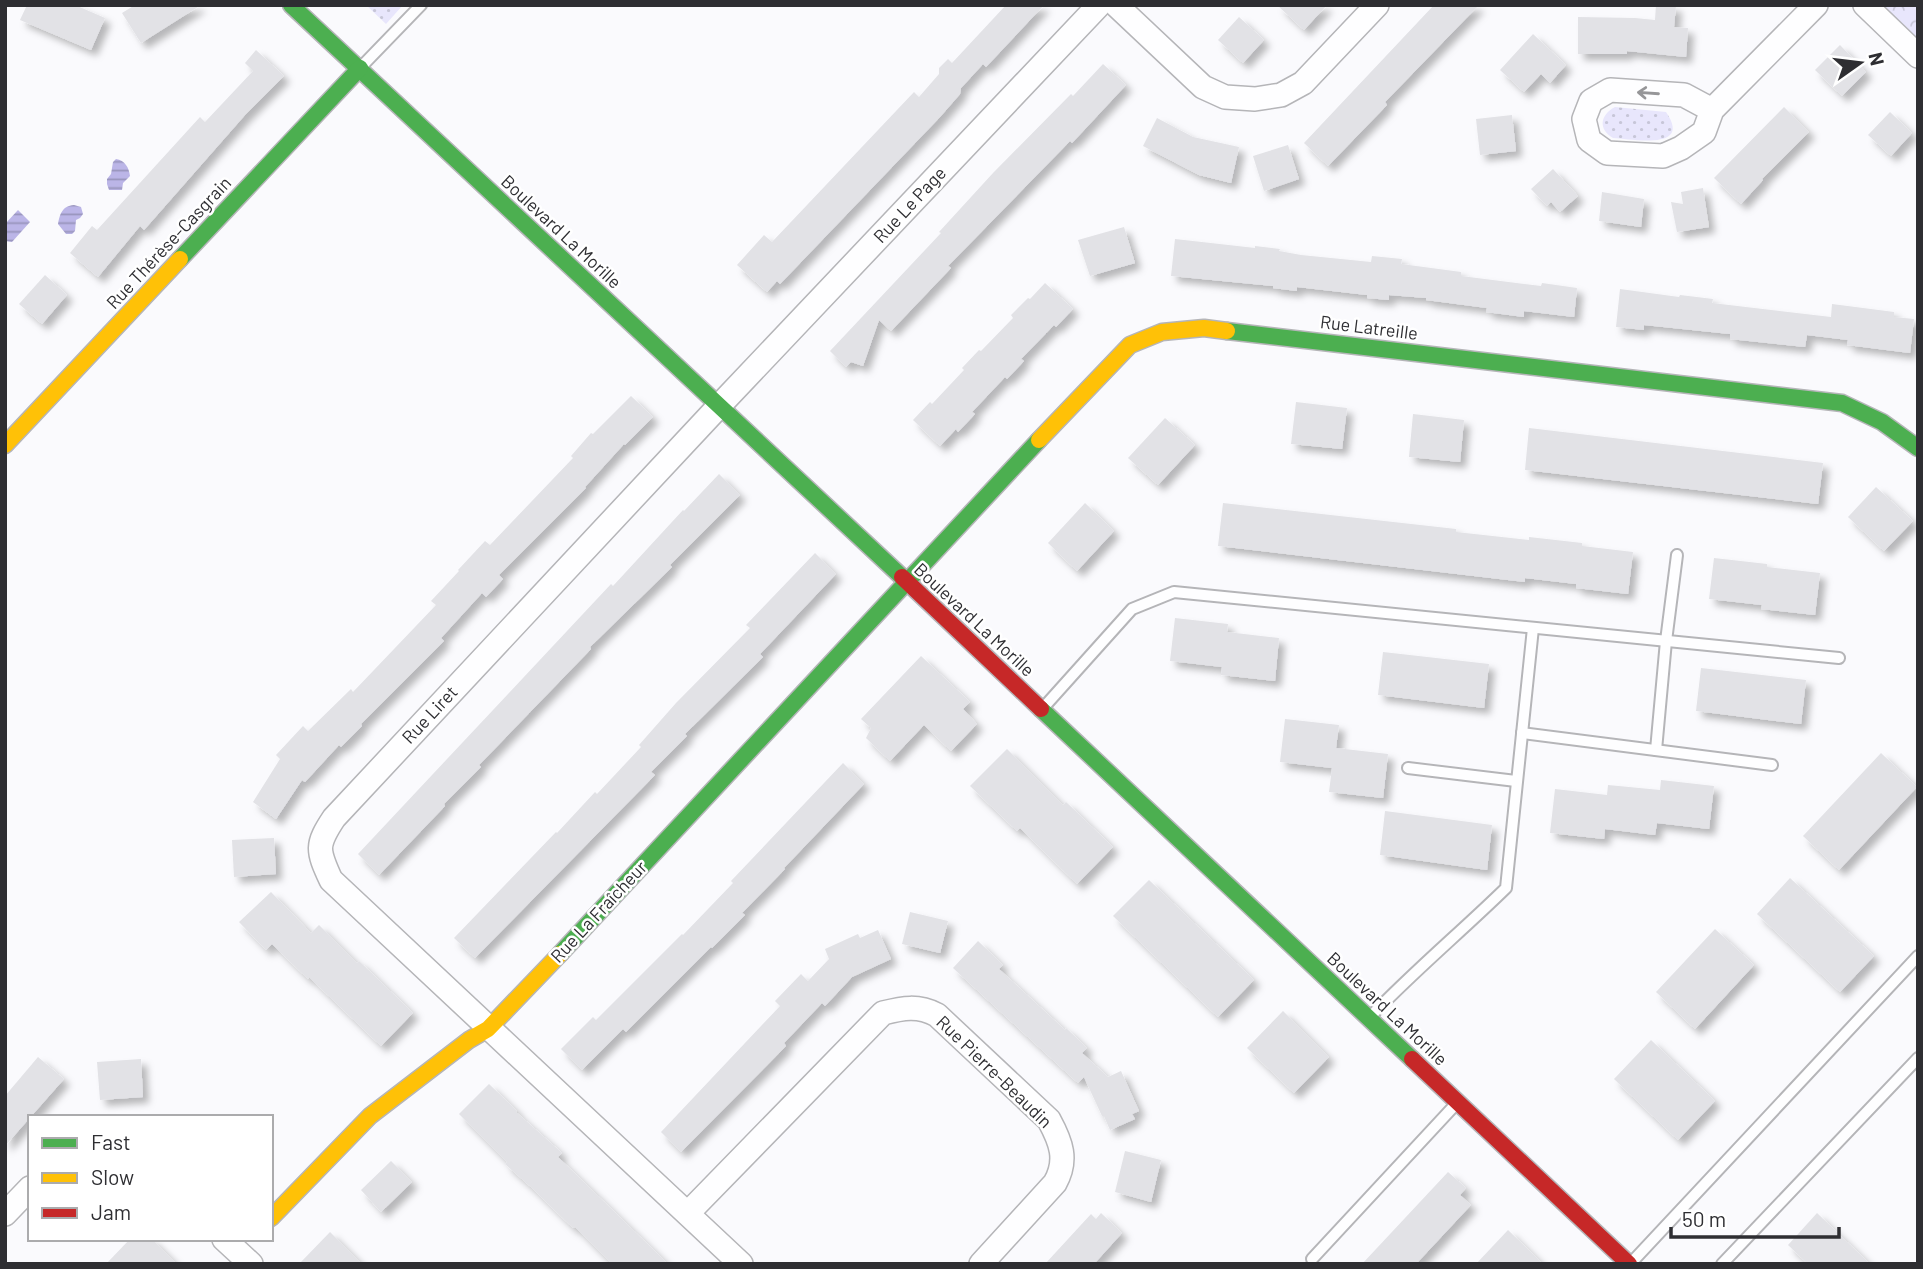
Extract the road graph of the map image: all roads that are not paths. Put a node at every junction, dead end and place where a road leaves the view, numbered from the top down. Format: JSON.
{"nodes":[{"id":1,"x":292,"y":5,"type":"edge"},
{"id":2,"x":421,"y":5,"type":"edge"},
{"id":3,"x":1099,"y":5,"type":"edge"},
{"id":4,"x":1116,"y":5,"type":"edge"},
{"id":5,"x":1377,"y":5,"type":"edge"},
{"id":6,"x":1816,"y":5,"type":"edge"},
{"id":7,"x":1865,"y":5,"type":"edge"},
{"id":8,"x":1918,"y":56,"type":"edge"},
{"id":9,"x":360,"y":68,"type":"junction"},
{"id":10,"x":1712,"y":110,"type":"junction"},
{"id":11,"x":720,"y":405,"type":"junction"},
{"id":12,"x":5,"y":445,"type":"edge"},
{"id":13,"x":1918,"y":448,"type":"edge"},
{"id":14,"x":1677,"y":555,"type":"dead end"},
{"id":15,"x":907,"y":583,"type":"junction"},
{"id":16,"x":1533,"y":628,"type":"junction"},
{"id":17,"x":1666,"y":641,"type":"junction"},
{"id":18,"x":1839,"y":658,"type":"dead end"},
{"id":19,"x":1042,"y":709,"type":"junction"},
{"id":20,"x":1522,"y":733,"type":"junction"},
{"id":21,"x":1656,"y":750,"type":"junction"},
{"id":22,"x":1772,"y":765,"type":"dead end"},
{"id":23,"x":1408,"y":768,"type":"dead end"},
{"id":24,"x":1516,"y":781,"type":"junction"},
{"id":25,"x":1918,"y":956,"type":"edge"},
{"id":26,"x":1369,"y":1018,"type":"junction"},
{"id":27,"x":488,"y":1028,"type":"junction"},
{"id":28,"x":1918,"y":1058,"type":"edge"},
{"id":29,"x":1457,"y":1102,"type":"junction"},
{"id":30,"x":28,"y":1190,"type":"edge"},
{"id":31,"x":688,"y":1213,"type":"junction"},
{"id":32,"x":5,"y":1214,"type":"edge"},
{"id":33,"x":273,"y":1216,"type":"edge"},
{"id":34,"x":1312,"y":1259,"type":"dead end"},
{"id":35,"x":741,"y":1264,"type":"edge"},
{"id":36,"x":981,"y":1264,"type":"edge"},
{"id":37,"x":1630,"y":1264,"type":"edge"},
{"id":38,"x":1721,"y":1264,"type":"edge"}],
"edges":[{"from":1,"to":9,"type":"street","name":"Boulevard La Morille"},
{"from":2,"to":9,"type":"lane"},
{"from":3,"to":11,"type":"street","name":"Rue Le Page"},
{"from":4,"to":5,"type":"street"},
{"from":6,"to":10,"type":"street"},
{"from":7,"to":8,"type":"street"},
{"from":9,"to":11,"type":"street","name":"Boulevard La Morille"},
{"from":9,"to":12,"type":"street","name":"Rue Thérèse-Casgrain"},
{"from":10,"to":10,"type":"street","one_way":true},
{"from":11,"to":15,"type":"street","name":"Boulevard La Morille"},
{"from":11,"to":27,"type":"street","name":"Rue Liret"},
{"from":13,"to":15,"type":"street","name":"Rue Latreille"},
{"from":14,"to":17,"type":"lane"},
{"from":15,"to":19,"type":"street","name":"Boulevard La Morille"},
{"from":15,"to":27,"type":"street","name":"Rue La Fraîcheur"},
{"from":16,"to":17,"type":"lane"},
{"from":16,"to":19,"type":"lane"},
{"from":16,"to":20,"type":"lane"},
{"from":17,"to":18,"type":"lane"},
{"from":17,"to":21,"type":"lane"},
{"from":19,"to":26,"type":"street","name":"Boulevard La Morille"},
{"from":20,"to":21,"type":"lane"},
{"from":20,"to":24,"type":"lane"},
{"from":21,"to":22,"type":"lane"},
{"from":23,"to":24,"type":"lane"},
{"from":24,"to":26,"type":"lane"},
{"from":25,"to":37,"type":"lane"},
{"from":26,"to":29,"type":"street","name":"Boulevard La Morille"},
{"from":27,"to":31,"type":"street"},
{"from":27,"to":33,"type":"street","name":"Rue La Fraîcheur"},
{"from":28,"to":38,"type":"lane"},
{"from":29,"to":34,"type":"lane"},
{"from":29,"to":37,"type":"street","name":"Boulevard La Morille"},
{"from":30,"to":32,"type":"street"},
{"from":31,"to":35,"type":"street"},
{"from":31,"to":36,"type":"street","name":"Rue Pierre-Beaudin"}]}
